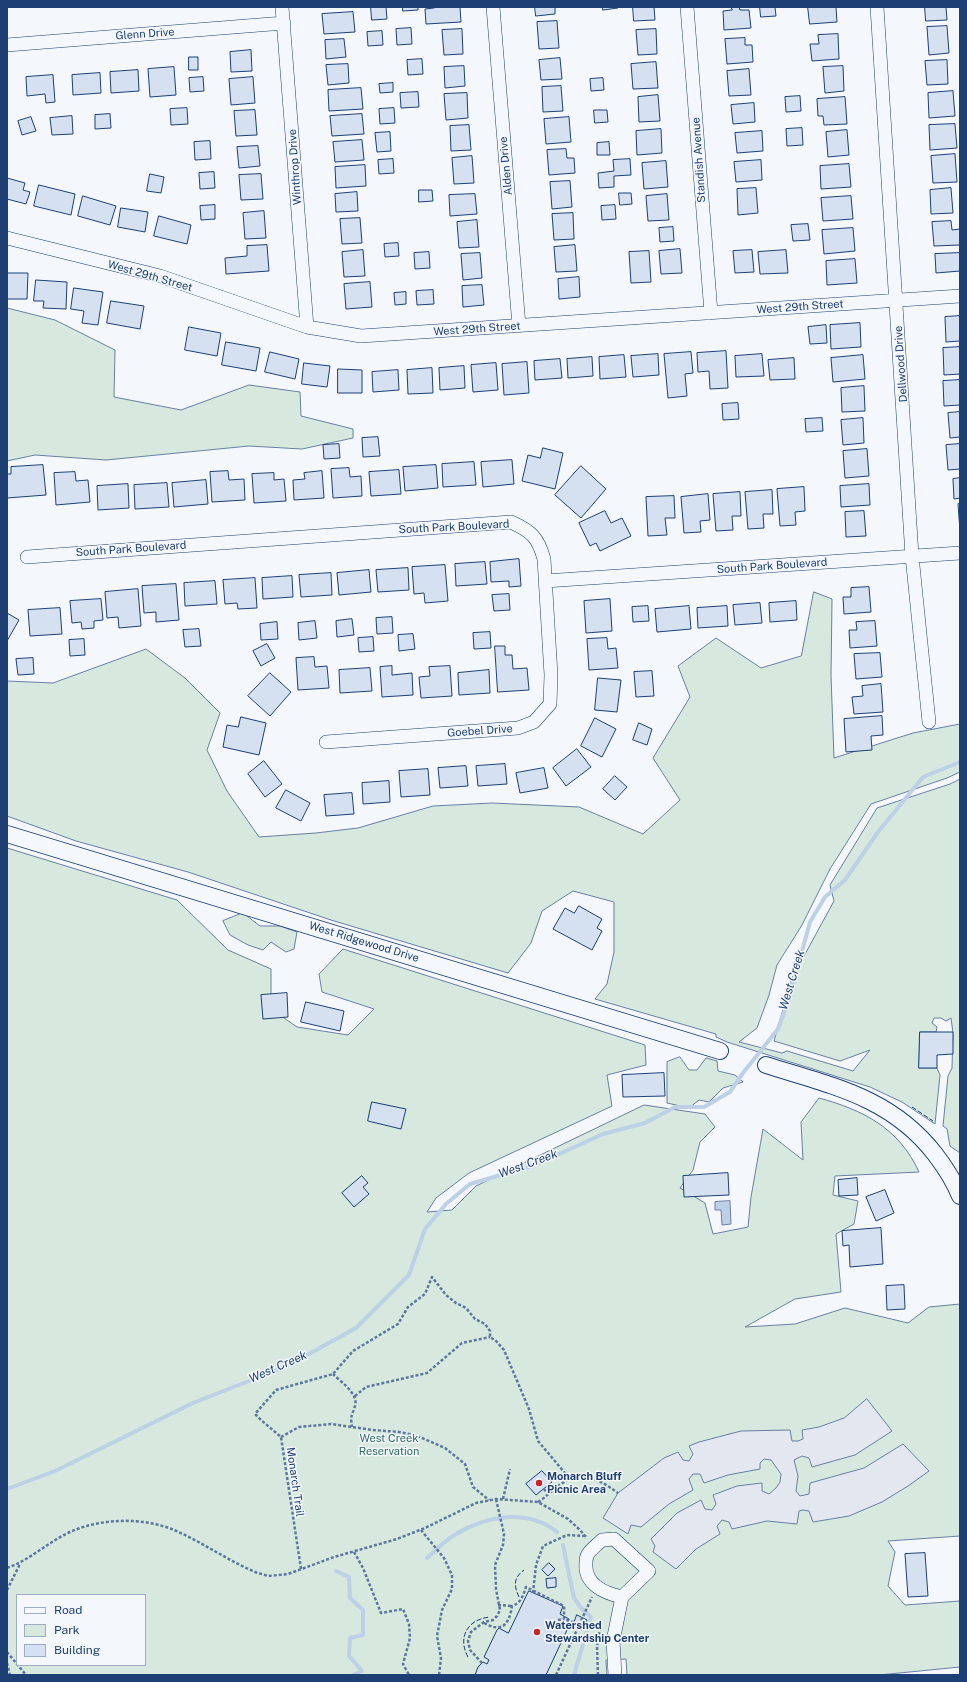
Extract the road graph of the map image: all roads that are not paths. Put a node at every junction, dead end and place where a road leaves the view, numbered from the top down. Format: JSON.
{"nodes":[{"id":1,"x":282,"y":7,"type":"edge"},
{"id":2,"x":493,"y":7,"type":"edge"},
{"id":3,"x":687,"y":7,"type":"edge"},
{"id":4,"x":877,"y":7,"type":"edge"},
{"id":5,"x":284,"y":23,"type":"junction"},
{"id":6,"x":7,"y":45,"type":"edge"},
{"id":7,"x":7,"y":238,"type":"edge"},
{"id":8,"x":960,"y":296,"type":"edge"},
{"id":9,"x":897,"y":301,"type":"junction"},
{"id":10,"x":711,"y":312,"type":"junction"},
{"id":11,"x":519,"y":326,"type":"junction"},
{"id":12,"x":307,"y":327,"type":"junction"},
{"id":13,"x":960,"y":553,"type":"edge"},
{"id":14,"x":912,"y":556,"type":"junction"},
{"id":15,"x":27,"y":557,"type":"dead end"},
{"id":16,"x":545,"y":581,"type":"junction"},
{"id":17,"x":929,"y":722,"type":"dead end"},
{"id":18,"x":326,"y":742,"type":"dead end"},
{"id":19,"x":7,"y":834,"type":"edge"},
{"id":20,"x":720,"y":1051,"type":"dead end"},
{"id":21,"x":766,"y":1065,"type":"dead end"},
{"id":22,"x":960,"y":1196,"type":"edge"},
{"id":23,"x":622,"y":1597,"type":"junction"},
{"id":24,"x":615,"y":1675,"type":"edge"}],
"edges":[{"from":1,"to":5,"type":"street","name":"Winthrop Drive"},
{"from":2,"to":11,"type":"street","name":"Alden Drive"},
{"from":3,"to":10,"type":"street","name":"Standish Avenue"},
{"from":4,"to":9,"type":"street","name":"Dellwood Drive"},
{"from":5,"to":6,"type":"street","name":"Glenn Drive"},
{"from":5,"to":12,"type":"street","name":"Winthrop Drive"},
{"from":7,"to":12,"type":"street","name":"West 29th Street"},
{"from":8,"to":9,"type":"street","name":"West 29th Street"},
{"from":9,"to":10,"type":"street","name":"West 29th Street"},
{"from":9,"to":14,"type":"street","name":"Dellwood Drive"},
{"from":10,"to":11,"type":"street","name":"West 29th Street"},
{"from":11,"to":12,"type":"street","name":"West 29th Street"},
{"from":13,"to":14,"type":"street","name":"South Park Boulevard"},
{"from":14,"to":16,"type":"street","name":"South Park Boulevard"},
{"from":14,"to":17,"type":"street","name":"Dellwood Drive"},
{"from":15,"to":16,"type":"street","name":"South Park Boulevard"},
{"from":16,"to":18,"type":"street","name":"Goebel Drive"},
{"from":19,"to":20,"type":"street","name":"West Ridgewood Drive"},
{"from":21,"to":22,"type":"street"},
{"from":23,"to":23,"type":"street"},
{"from":23,"to":24,"type":"street"}]}
